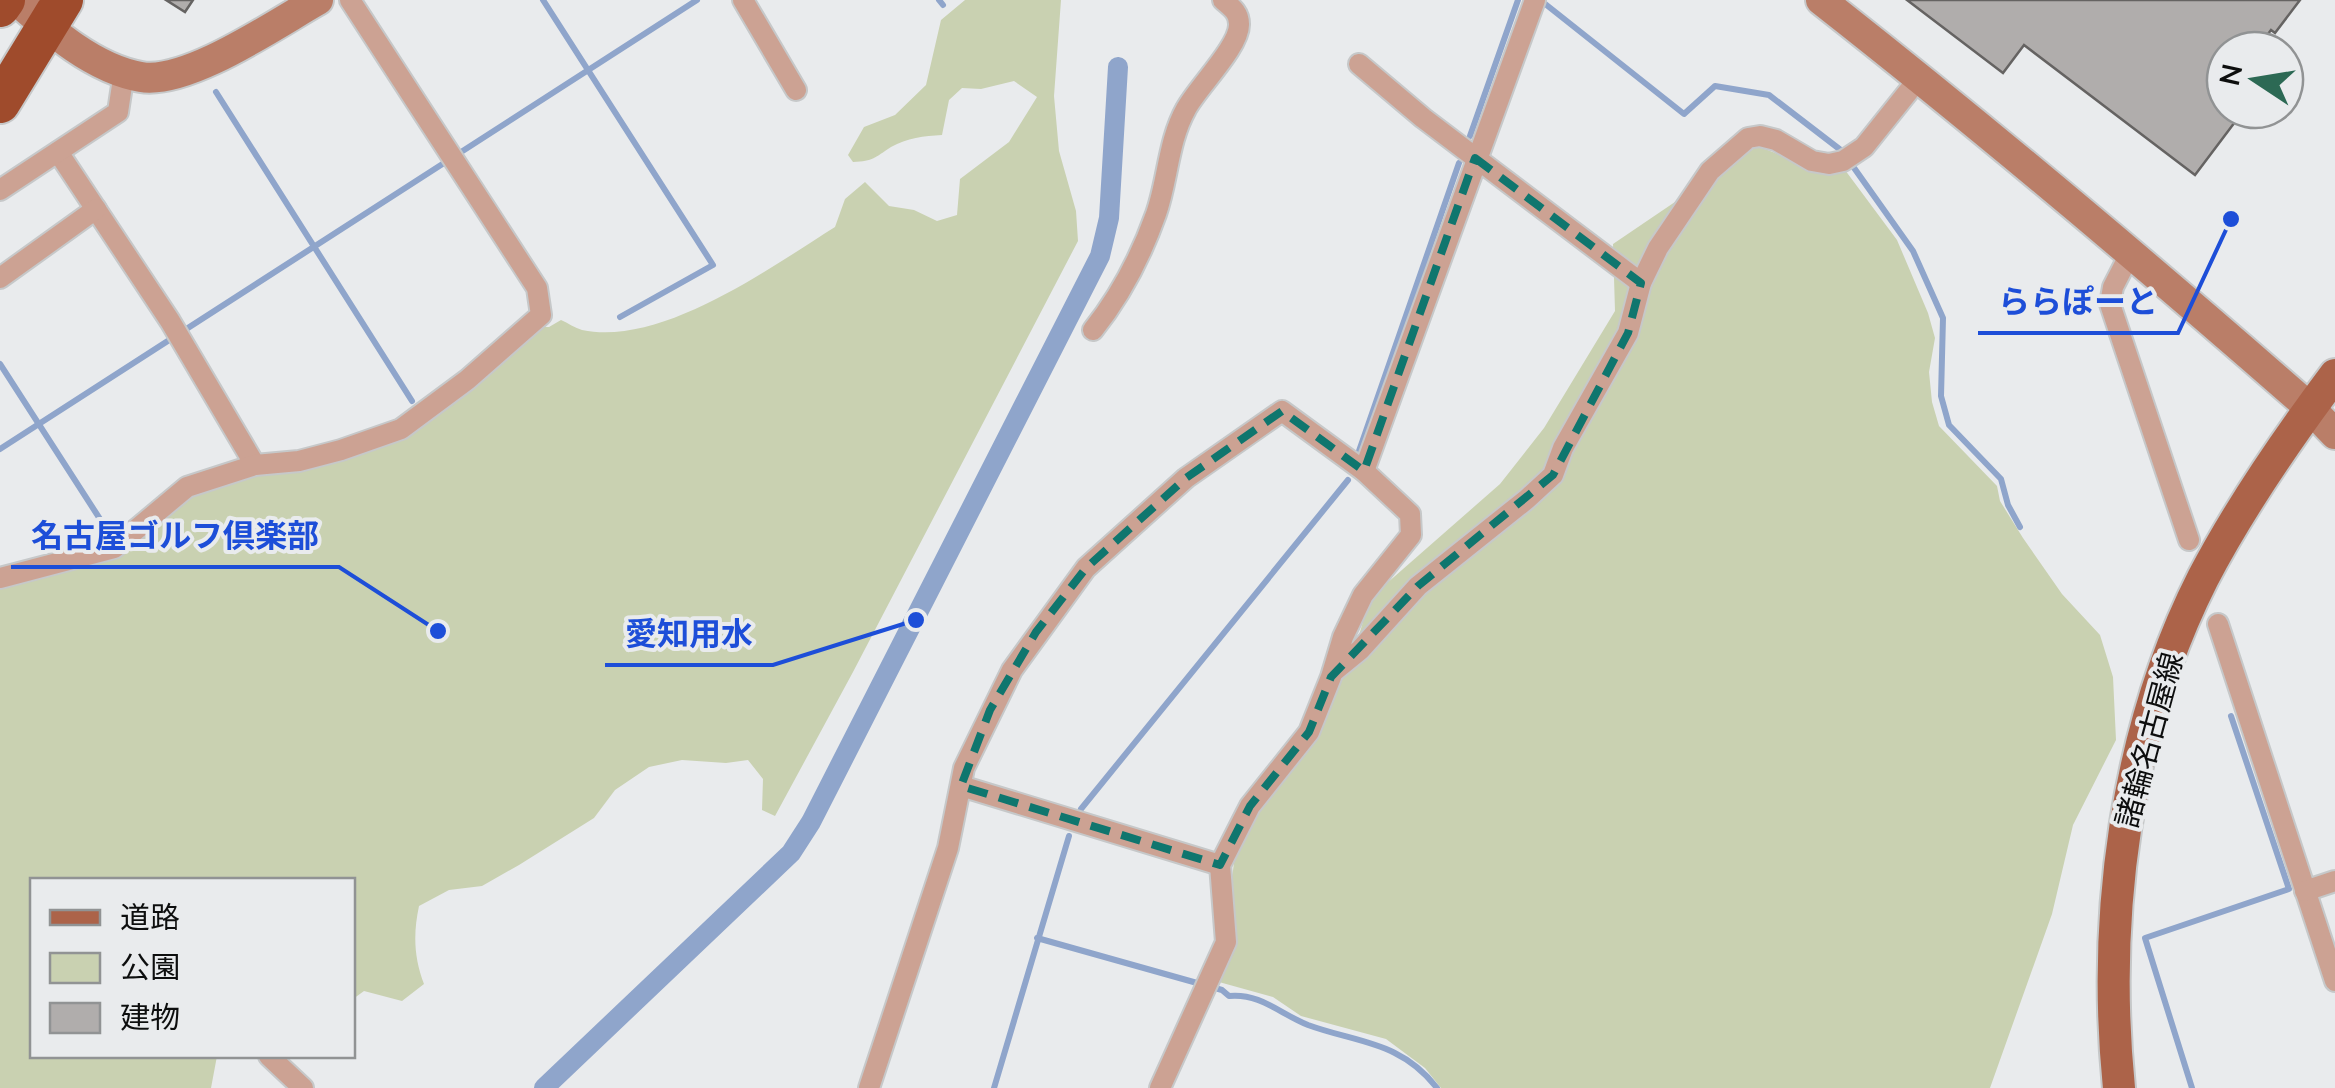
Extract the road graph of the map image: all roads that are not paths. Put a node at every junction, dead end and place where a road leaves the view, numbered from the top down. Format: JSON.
{"nodes":[{"id":1,"x":318,"y":0,"type":"edge"},
{"id":2,"x":350,"y":0,"type":"edge"},
{"id":3,"x":743,"y":0,"type":"edge"},
{"id":4,"x":1222,"y":0,"type":"edge"},
{"id":5,"x":1534,"y":0,"type":"edge"},
{"id":6,"x":1821,"y":0,"type":"edge"},
{"id":7,"x":28,"y":7,"type":"edge"},
{"id":8,"x":0,"y":62,"type":"edge"},
{"id":9,"x":1359,"y":64,"type":"dead end"},
{"id":10,"x":124,"y":72,"type":"junction"},
{"id":11,"x":1920,"y":77,"type":"junction"},
{"id":12,"x":796,"y":90,"type":"dead end"},
{"id":13,"x":0,"y":103,"type":"edge"},
{"id":14,"x":58,"y":152,"type":"junction"},
{"id":15,"x":1475,"y":158,"type":"junction"},
{"id":16,"x":0,"y":190,"type":"edge"},
{"id":17,"x":96,"y":210,"type":"junction"},
{"id":18,"x":2131,"y":252,"type":"junction"},
{"id":19,"x":0,"y":278,"type":"edge"},
{"id":20,"x":1641,"y":283,"type":"junction"},
{"id":21,"x":1094,"y":330,"type":"dead end"},
{"id":22,"x":2335,"y":375,"type":"edge"},
{"id":23,"x":2310,"y":408,"type":"junction"},
{"id":24,"x":2335,"y":434,"type":"edge"},
{"id":25,"x":256,"y":465,"type":"junction"},
{"id":26,"x":1364,"y":471,"type":"junction"},
{"id":27,"x":2189,"y":540,"type":"dead end"},
{"id":28,"x":0,"y":578,"type":"edge"},
{"id":29,"x":2218,"y":624,"type":"dead end"},
{"id":30,"x":1333,"y":672,"type":"junction"},
{"id":31,"x":961,"y":786,"type":"junction"},
{"id":32,"x":1220,"y":865,"type":"junction"},
{"id":33,"x":2335,"y":881,"type":"edge"},
{"id":34,"x":2306,"y":891,"type":"junction"},
{"id":35,"x":2335,"y":981,"type":"edge"},
{"id":36,"x":271,"y":1058,"type":"edge"},
{"id":37,"x":303,"y":1088,"type":"edge"},
{"id":38,"x":869,"y":1088,"type":"edge"},
{"id":39,"x":1160,"y":1088,"type":"edge"},
{"id":40,"x":2120,"y":1088,"type":"edge"}],
"edges":[{"from":1,"to":10,"type":"street"},
{"from":2,"to":25,"type":"street"},
{"from":3,"to":12,"type":"street"},
{"from":4,"to":21,"type":"street"},
{"from":5,"to":15,"type":"street"},
{"from":6,"to":11,"type":"street"},
{"from":7,"to":8,"type":"highway"},
{"from":7,"to":10,"type":"street"},
{"from":7,"to":13,"type":"highway"},
{"from":9,"to":15,"type":"street"},
{"from":10,"to":14,"type":"street"},
{"from":11,"to":18,"type":"street"},
{"from":11,"to":20,"type":"street"},
{"from":14,"to":16,"type":"street"},
{"from":14,"to":17,"type":"street"},
{"from":15,"to":20,"type":"street"},
{"from":15,"to":26,"type":"street"},
{"from":17,"to":19,"type":"street"},
{"from":17,"to":25,"type":"street"},
{"from":18,"to":23,"type":"street"},
{"from":18,"to":27,"type":"street"},
{"from":20,"to":30,"type":"street"},
{"from":22,"to":23,"type":"main road","name":"諸輪名古屋線"},
{"from":23,"to":24,"type":"street"},
{"from":23,"to":40,"type":"main road","name":"諸輪名古屋線"},
{"from":25,"to":28,"type":"street"},
{"from":26,"to":30,"type":"street"},
{"from":26,"to":31,"type":"street"},
{"from":29,"to":34,"type":"street"},
{"from":30,"to":32,"type":"street"},
{"from":31,"to":32,"type":"street"},
{"from":31,"to":38,"type":"street"},
{"from":32,"to":39,"type":"street"},
{"from":33,"to":34,"type":"street"},
{"from":34,"to":35,"type":"street"},
{"from":36,"to":37,"type":"street"}]}
